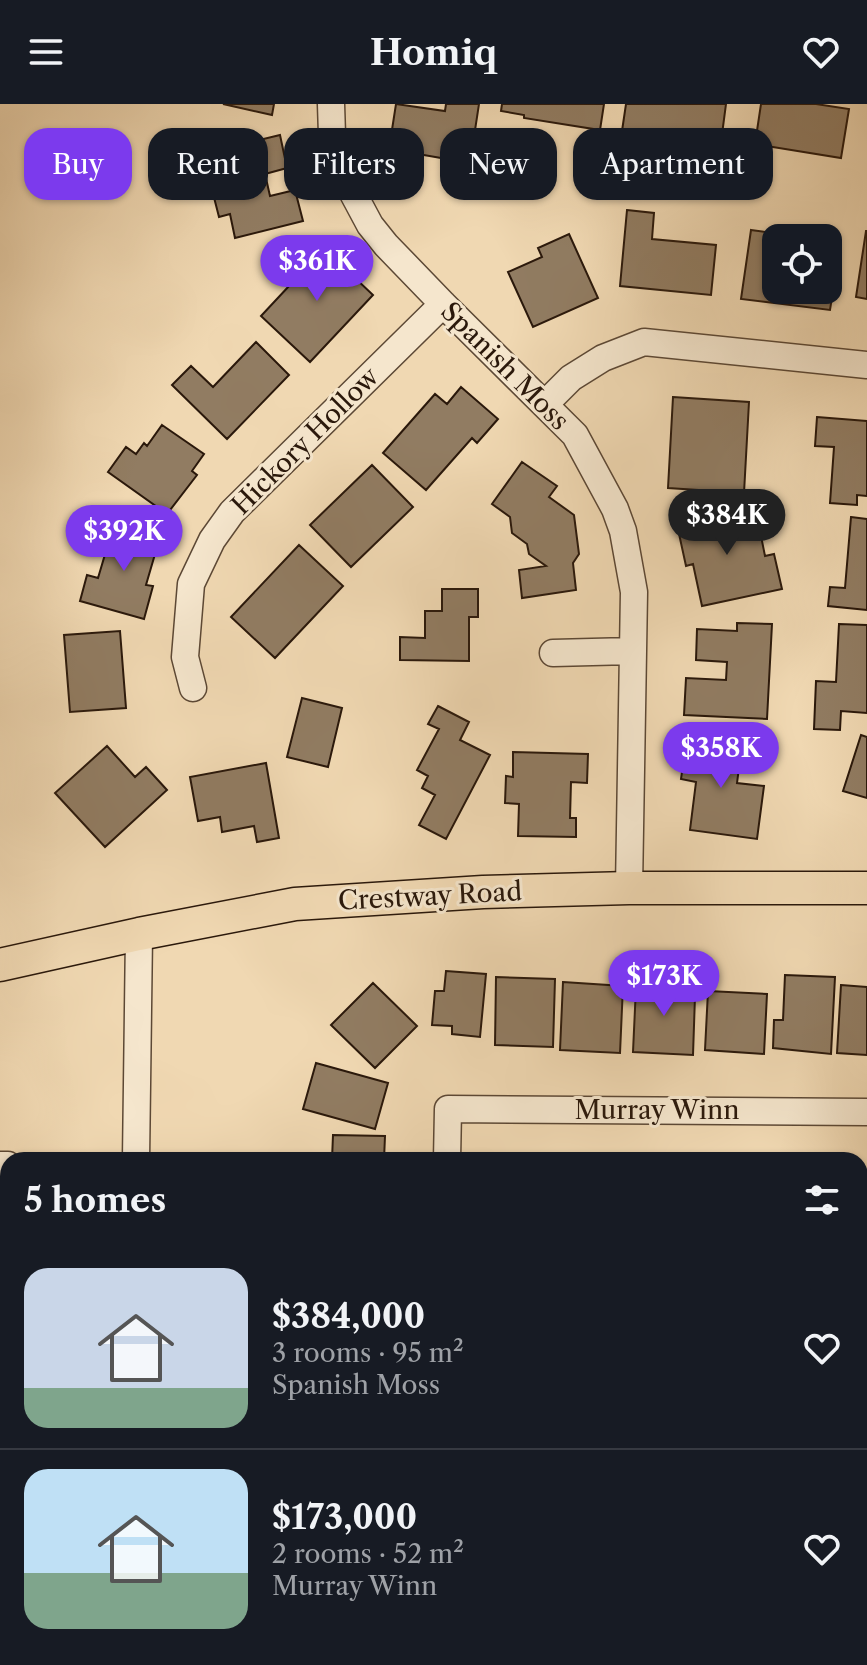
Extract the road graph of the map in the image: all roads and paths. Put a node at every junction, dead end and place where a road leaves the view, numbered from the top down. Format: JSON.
{"nodes":[{"id":1,"x":331,"y":104,"type":"edge"},
{"id":2,"x":443,"y":304,"type":"junction"},
{"id":3,"x":867,"y":365,"type":"edge"},
{"id":4,"x":545,"y":404,"type":"junction"},
{"id":5,"x":631,"y":651,"type":"junction"},
{"id":6,"x":553,"y":653,"type":"dead end"},
{"id":7,"x":193,"y":688,"type":"dead end"},
{"id":8,"x":629,"y":888,"type":"junction"},
{"id":9,"x":867,"y":888,"type":"edge"},
{"id":10,"x":139,"y":934,"type":"junction"},
{"id":11,"x":0,"y":965,"type":"edge"},
{"id":12,"x":867,"y":1112,"type":"edge"},
{"id":13,"x":136,"y":1152,"type":"edge"},
{"id":14,"x":447,"y":1152,"type":"edge"}],
"edges":[{"from":1,"to":2,"type":"street","name":"Spanish Moss"},
{"from":2,"to":4,"type":"street","name":"Spanish Moss"},
{"from":2,"to":7,"type":"street","name":"Hickory Hollow"},
{"from":3,"to":4,"type":"street"},
{"from":4,"to":5,"type":"street","name":"Spanish Moss"},
{"from":5,"to":6,"type":"street"},
{"from":5,"to":8,"type":"street","name":"Spanish Moss"},
{"from":8,"to":9,"type":"main road","name":"Crestway Road"},
{"from":8,"to":10,"type":"main road","name":"Crestway Road"},
{"from":10,"to":11,"type":"main road","name":"Crestway Road"},
{"from":10,"to":13,"type":"street"},
{"from":12,"to":14,"type":"street","name":"Murray Winn"}]}
